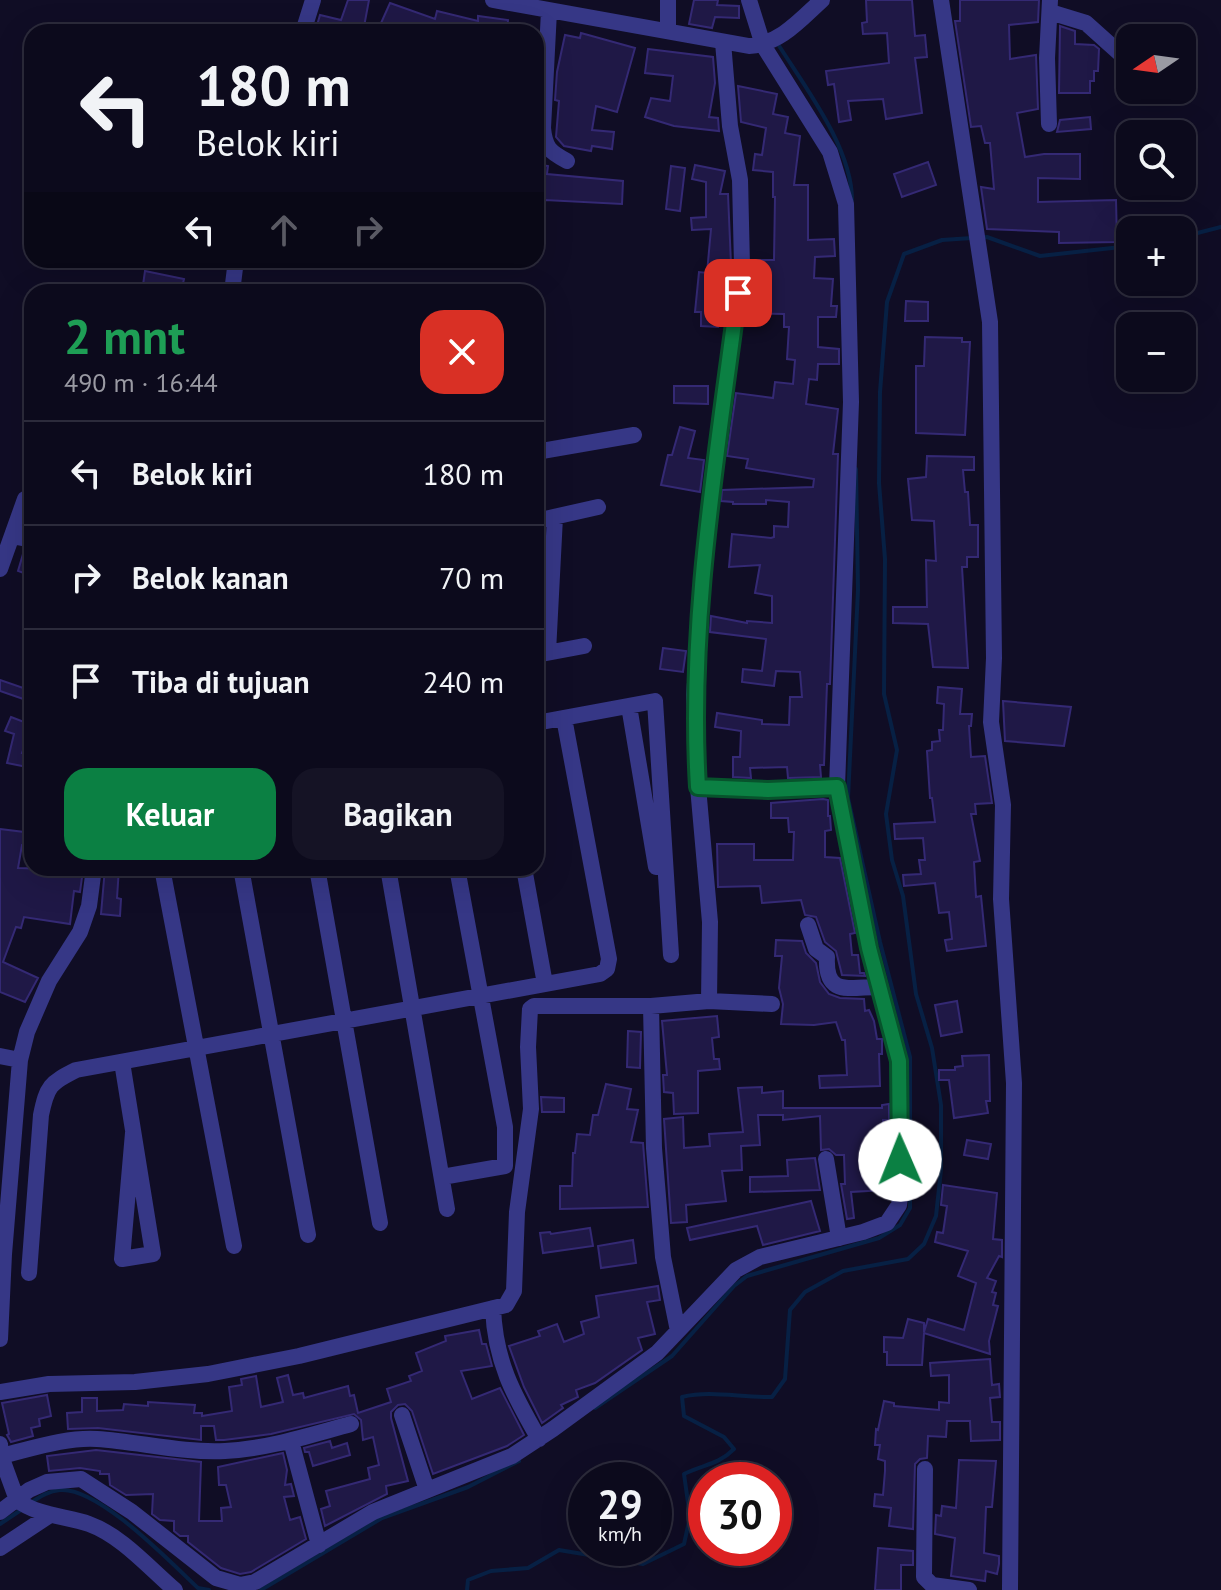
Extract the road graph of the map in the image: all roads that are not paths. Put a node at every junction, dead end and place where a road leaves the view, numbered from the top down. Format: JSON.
{"nodes":[{"id":1,"x":313,"y":0,"type":"edge"},
{"id":2,"x":493,"y":0,"type":"edge"},
{"id":3,"x":668,"y":0,"type":"edge"},
{"id":4,"x":749,"y":0,"type":"edge"},
{"id":5,"x":799,"y":0,"type":"edge"},
{"id":6,"x":822,"y":0,"type":"edge"},
{"id":7,"x":941,"y":0,"type":"edge"},
{"id":8,"x":1050,"y":6,"type":"edge"},
{"id":9,"x":549,"y":11,"type":"junction"},
{"id":10,"x":802,"y":18,"type":"junction"},
{"id":11,"x":306,"y":24,"type":"edge"},
{"id":12,"x":668,"y":31,"type":"junction"},
{"id":13,"x":723,"y":42,"type":"junction"},
{"id":14,"x":766,"y":44,"type":"junction"},
{"id":15,"x":1116,"y":50,"type":"edge"},
{"id":16,"x":544,"y":108,"type":"edge"},
{"id":17,"x":1049,"y":124,"type":"dead end"},
{"id":18,"x":544,"y":143,"type":"edge"},
{"id":19,"x":567,"y":161,"type":"dead end"},
{"id":20,"x":634,"y":435,"type":"dead end"},
{"id":21,"x":544,"y":451,"type":"edge"},
{"id":22,"x":24,"y":502,"type":"edge"},
{"id":23,"x":598,"y":507,"type":"dead end"},
{"id":24,"x":555,"y":517,"type":"junction"},
{"id":25,"x":544,"y":519,"type":"edge"},
{"id":26,"x":12,"y":536,"type":"junction"},
{"id":27,"x":24,"y":538,"type":"edge"},
{"id":28,"x":0,"y":569,"type":"edge"},
{"id":29,"x":544,"y":633,"type":"edge"},
{"id":30,"x":584,"y":646,"type":"dead end"},
{"id":31,"x":544,"y":654,"type":"edge"},
{"id":32,"x":629,"y":706,"type":"junction"},
{"id":33,"x":564,"y":718,"type":"junction"},
{"id":34,"x":544,"y":722,"type":"edge"},
{"id":35,"x":698,"y":787,"type":"junction"},
{"id":36,"x":837,"y":787,"type":"junction"},
{"id":37,"x":93,"y":876,"type":"edge"},
{"id":38,"x":164,"y":876,"type":"edge"},
{"id":39,"x":242,"y":876,"type":"edge"},
{"id":40,"x":318,"y":876,"type":"edge"},
{"id":41,"x":389,"y":876,"type":"edge"},
{"id":42,"x":458,"y":876,"type":"edge"},
{"id":43,"x":525,"y":876,"type":"edge"},
{"id":44,"x":808,"y":925,"type":"dead end"},
{"id":45,"x":545,"y":984,"type":"junction"},
{"id":46,"x":879,"y":987,"type":"junction"},
{"id":47,"x":481,"y":996,"type":"junction"},
{"id":48,"x":709,"y":1001,"type":"junction"},
{"id":49,"x":772,"y":1004,"type":"dead end"},
{"id":50,"x":651,"y":1006,"type":"junction"},
{"id":51,"x":412,"y":1009,"type":"junction"},
{"id":52,"x":344,"y":1021,"type":"junction"},
{"id":53,"x":272,"y":1034,"type":"junction"},
{"id":54,"x":197,"y":1048,"type":"junction"},
{"id":55,"x":0,"y":1056,"type":"edge"},
{"id":56,"x":20,"y":1060,"type":"junction"},
{"id":57,"x":122,"y":1062,"type":"junction"},
{"id":58,"x":133,"y":1133,"type":"junction"},
{"id":59,"x":826,"y":1159,"type":"dead end"},
{"id":60,"x":10,"y":1170,"type":"junction"},
{"id":61,"x":37,"y":1171,"type":"junction"},
{"id":62,"x":442,"y":1177,"type":"junction"},
{"id":63,"x":447,"y":1209,"type":"dead end"},
{"id":64,"x":380,"y":1223,"type":"dead end"},
{"id":65,"x":308,"y":1235,"type":"dead end"},
{"id":66,"x":839,"y":1238,"type":"junction"},
{"id":67,"x":234,"y":1246,"type":"dead end"},
{"id":68,"x":2,"y":1254,"type":"edge"},
{"id":69,"x":29,"y":1273,"type":"dead end"},
{"id":70,"x":493,"y":1308,"type":"junction"},
{"id":71,"x":678,"y":1331,"type":"junction"},
{"id":72,"x":0,"y":1339,"type":"edge"},
{"id":73,"x":0,"y":1392,"type":"edge"},
{"id":74,"x":402,"y":1415,"type":"dead end"},
{"id":75,"x":351,"y":1424,"type":"dead end"},
{"id":76,"x":539,"y":1439,"type":"junction"},
{"id":77,"x":291,"y":1441,"type":"junction"},
{"id":78,"x":0,"y":1444,"type":"edge"},
{"id":79,"x":1,"y":1456,"type":"edge"},
{"id":80,"x":925,"y":1469,"type":"dead end"},
{"id":81,"x":427,"y":1490,"type":"junction"},
{"id":82,"x":32,"y":1507,"type":"junction"},
{"id":83,"x":0,"y":1512,"type":"edge"},
{"id":84,"x":319,"y":1545,"type":"junction"},
{"id":85,"x":0,"y":1548,"type":"edge"},
{"id":86,"x":175,"y":1590,"type":"edge"},
{"id":87,"x":969,"y":1590,"type":"edge"},
{"id":88,"x":1010,"y":1590,"type":"edge"}],
"edges":[{"from":1,"to":11,"type":"street"},
{"from":2,"to":9,"type":"street"},
{"from":3,"to":12,"type":"street"},
{"from":4,"to":14,"type":"street"},
{"from":5,"to":10,"type":"street"},
{"from":6,"to":10,"type":"street"},
{"from":7,"to":88,"type":"street"},
{"from":8,"to":15,"type":"street"},
{"from":8,"to":17,"type":"street"},
{"from":9,"to":12,"type":"street"},
{"from":9,"to":16,"type":"street"},
{"from":10,"to":14,"type":"street"},
{"from":12,"to":13,"type":"street"},
{"from":13,"to":14,"type":"street"},
{"from":13,"to":35,"type":"street"},
{"from":14,"to":36,"type":"street"},
{"from":18,"to":19,"type":"street"},
{"from":20,"to":21,"type":"street"},
{"from":22,"to":26,"type":"street"},
{"from":23,"to":24,"type":"street"},
{"from":24,"to":25,"type":"street"},
{"from":24,"to":29,"type":"street"},
{"from":26,"to":27,"type":"street"},
{"from":26,"to":28,"type":"street"},
{"from":30,"to":31,"type":"street"},
{"from":32,"to":32,"type":"street"},
{"from":32,"to":33,"type":"street"},
{"from":33,"to":34,"type":"street"},
{"from":33,"to":45,"type":"street"},
{"from":35,"to":36,"type":"street"},
{"from":35,"to":48,"type":"street"},
{"from":36,"to":46,"type":"street"},
{"from":37,"to":56,"type":"street"},
{"from":38,"to":54,"type":"street"},
{"from":39,"to":53,"type":"street"},
{"from":40,"to":52,"type":"street"},
{"from":41,"to":51,"type":"street"},
{"from":42,"to":47,"type":"street"},
{"from":43,"to":45,"type":"street"},
{"from":44,"to":46,"type":"street"},
{"from":45,"to":47,"type":"street"},
{"from":46,"to":66,"type":"street"},
{"from":47,"to":51,"type":"street"},
{"from":47,"to":62,"type":"street"},
{"from":48,"to":49,"type":"street"},
{"from":48,"to":50,"type":"street"},
{"from":50,"to":70,"type":"street"},
{"from":50,"to":71,"type":"street"},
{"from":51,"to":52,"type":"street"},
{"from":51,"to":62,"type":"street"},
{"from":52,"to":53,"type":"street"},
{"from":52,"to":64,"type":"street"},
{"from":53,"to":54,"type":"street"},
{"from":53,"to":65,"type":"street"},
{"from":54,"to":57,"type":"street"},
{"from":54,"to":67,"type":"street"},
{"from":55,"to":56,"type":"street"},
{"from":56,"to":60,"type":"street"},
{"from":57,"to":58,"type":"street"},
{"from":57,"to":61,"type":"street"},
{"from":58,"to":58,"type":"street"},
{"from":59,"to":66,"type":"street"},
{"from":60,"to":61,"type":"street"},
{"from":60,"to":68,"type":"street"},
{"from":61,"to":69,"type":"street"},
{"from":62,"to":63,"type":"street"},
{"from":66,"to":71,"type":"street"},
{"from":68,"to":72,"type":"street"},
{"from":70,"to":73,"type":"street"},
{"from":70,"to":76,"type":"street"},
{"from":71,"to":76,"type":"street"},
{"from":74,"to":81,"type":"street"},
{"from":75,"to":77,"type":"street"},
{"from":76,"to":81,"type":"street"},
{"from":77,"to":79,"type":"street"},
{"from":77,"to":84,"type":"street"},
{"from":78,"to":79,"type":"street"},
{"from":79,"to":82,"type":"street"},
{"from":80,"to":87,"type":"street"},
{"from":81,"to":84,"type":"street"},
{"from":82,"to":83,"type":"street"},
{"from":82,"to":84,"type":"street"},
{"from":82,"to":85,"type":"street"},
{"from":82,"to":86,"type":"street"}]}
